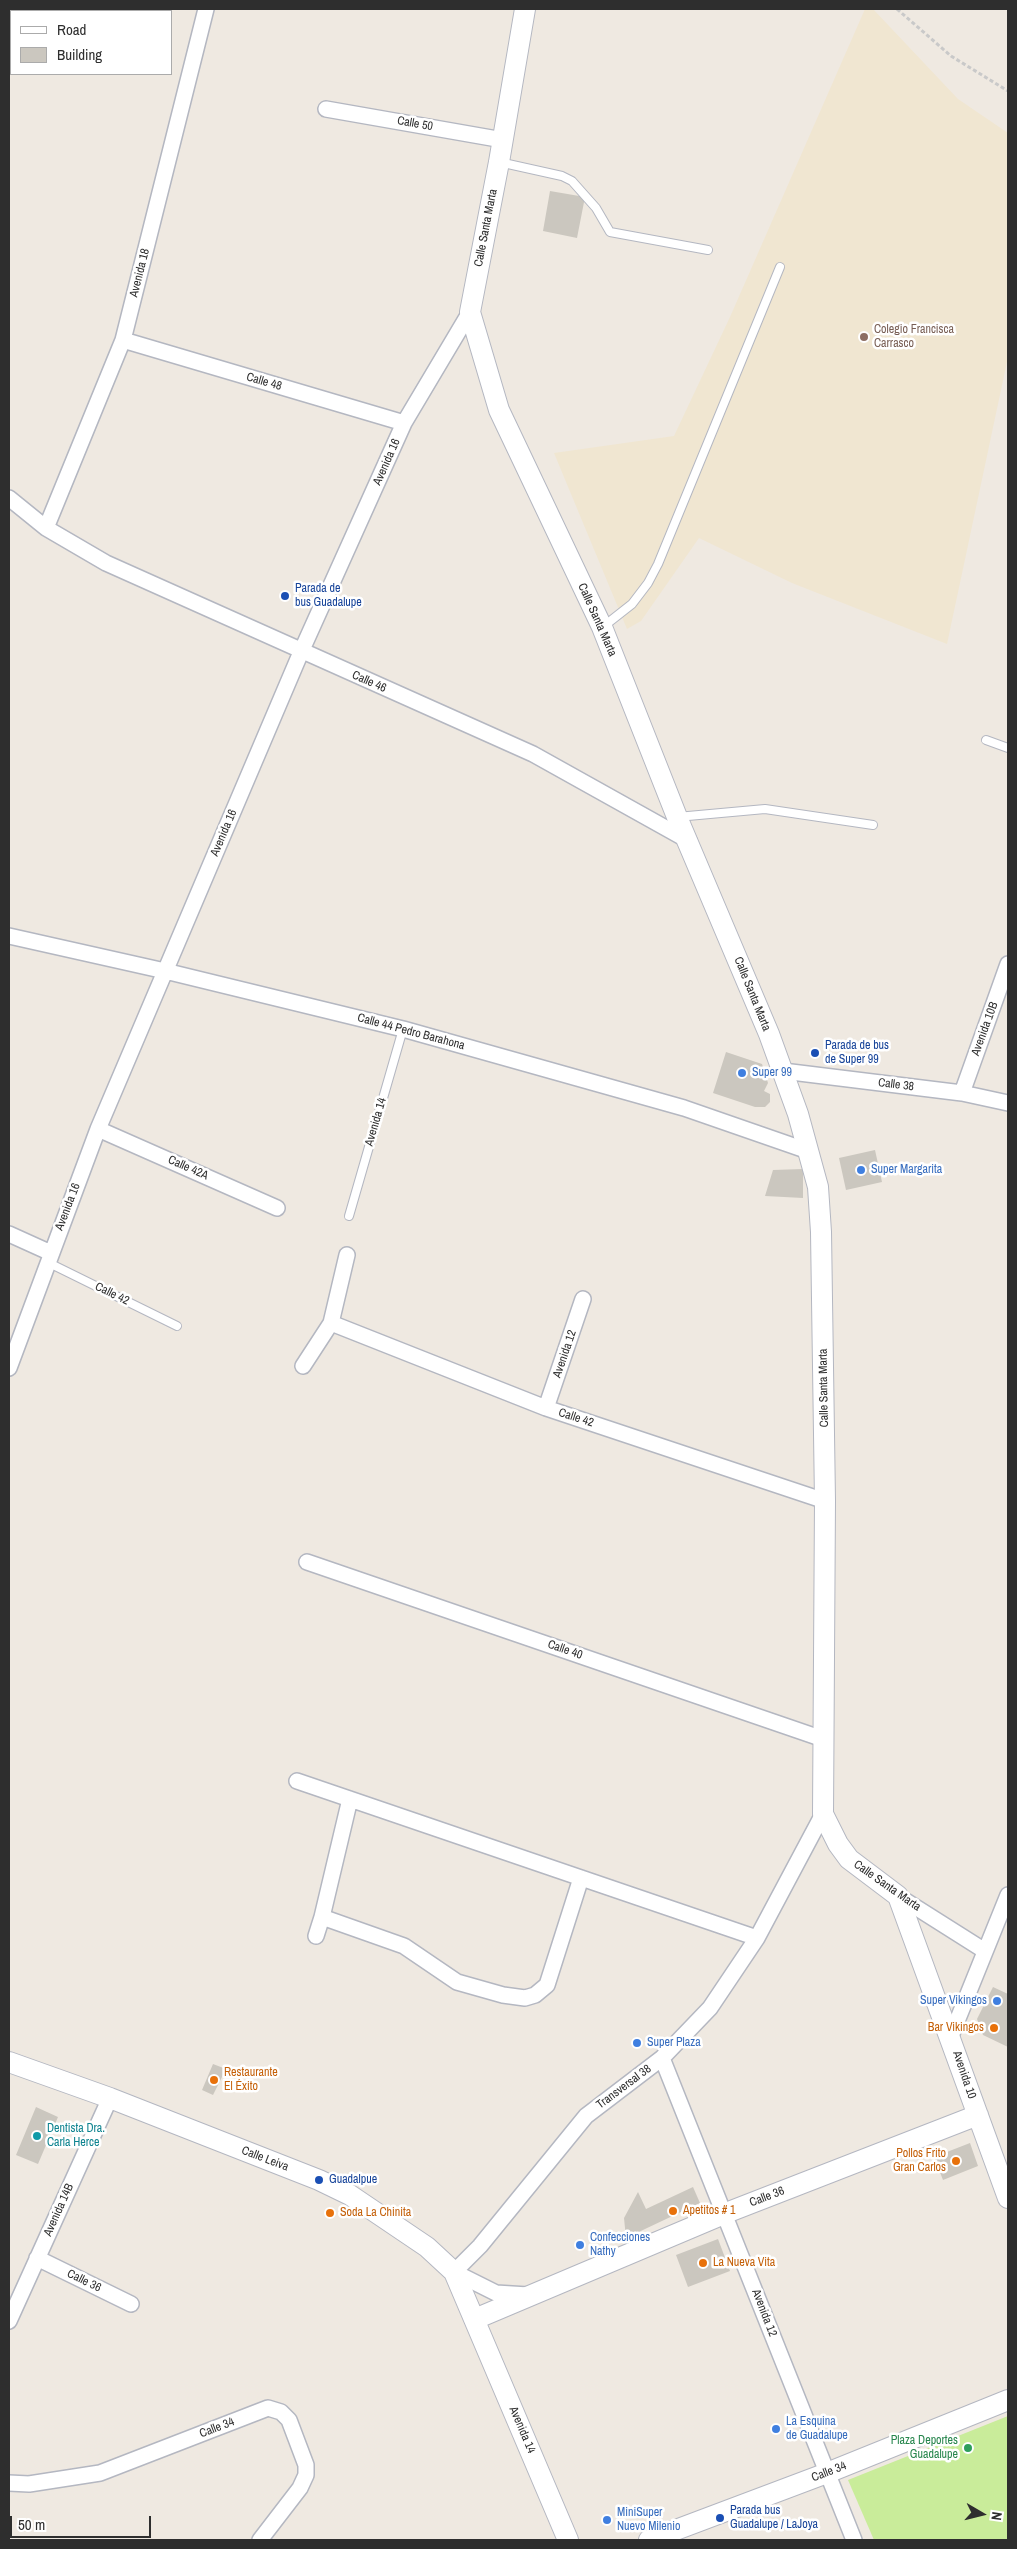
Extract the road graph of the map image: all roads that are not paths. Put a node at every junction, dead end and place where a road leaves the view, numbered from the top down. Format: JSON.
{"nodes":[{"id":1,"x":206,"y":9,"type":"edge"},
{"id":2,"x":525,"y":9,"type":"edge"},
{"id":3,"x":326,"y":109,"type":"dead end"},
{"id":4,"x":503,"y":140,"type":"junction"},
{"id":5,"x":499,"y":162,"type":"junction"},
{"id":6,"x":708,"y":250,"type":"dead end"},
{"id":7,"x":780,"y":267,"type":"dead end"},
{"id":8,"x":470,"y":312,"type":"junction"},
{"id":9,"x":123,"y":340,"type":"junction"},
{"id":10,"x":404,"y":423,"type":"junction"},
{"id":11,"x":9,"y":498,"type":"edge"},
{"id":12,"x":46,"y":528,"type":"junction"},
{"id":13,"x":602,"y":627,"type":"junction"},
{"id":14,"x":301,"y":652,"type":"junction"},
{"id":15,"x":986,"y":740,"type":"dead end"},
{"id":16,"x":1008,"y":748,"type":"edge"},
{"id":17,"x":677,"y":817,"type":"junction"},
{"id":18,"x":874,"y":825,"type":"dead end"},
{"id":19,"x":688,"y":841,"type":"junction"},
{"id":20,"x":9,"y":936,"type":"edge"},
{"id":21,"x":1008,"y":964,"type":"edge"},
{"id":22,"x":165,"y":971,"type":"junction"},
{"id":23,"x":403,"y":1029,"type":"junction"},
{"id":24,"x":783,"y":1071,"type":"junction"},
{"id":25,"x":962,"y":1093,"type":"junction"},
{"id":26,"x":1008,"y":1102,"type":"edge"},
{"id":27,"x":98,"y":1128,"type":"junction"},
{"id":28,"x":808,"y":1151,"type":"junction"},
{"id":29,"x":277,"y":1208,"type":"dead end"},
{"id":30,"x":349,"y":1216,"type":"dead end"},
{"id":31,"x":9,"y":1234,"type":"edge"},
{"id":32,"x":347,"y":1255,"type":"dead end"},
{"id":33,"x":49,"y":1257,"type":"junction"},
{"id":34,"x":583,"y":1299,"type":"dead end"},
{"id":35,"x":331,"y":1324,"type":"junction"},
{"id":36,"x":177,"y":1326,"type":"dead end"},
{"id":37,"x":303,"y":1366,"type":"dead end"},
{"id":38,"x":9,"y":1368,"type":"edge"},
{"id":39,"x":546,"y":1408,"type":"junction"},
{"id":40,"x":825,"y":1501,"type":"junction"},
{"id":41,"x":307,"y":1562,"type":"dead end"},
{"id":42,"x":822,"y":1739,"type":"junction"},
{"id":43,"x":297,"y":1781,"type":"dead end"},
{"id":44,"x":350,"y":1799,"type":"junction"},
{"id":45,"x":823,"y":1814,"type":"junction"},
{"id":46,"x":580,"y":1878,"type":"junction"},
{"id":47,"x":898,"y":1896,"type":"junction"},
{"id":48,"x":1008,"y":1896,"type":"edge"},
{"id":49,"x":322,"y":1917,"type":"junction"},
{"id":50,"x":316,"y":1936,"type":"dead end"},
{"id":51,"x":757,"y":1938,"type":"junction"},
{"id":52,"x":985,"y":1951,"type":"junction"},
{"id":53,"x":951,"y":2036,"type":"junction"},
{"id":54,"x":662,"y":2058,"type":"junction"},
{"id":55,"x":9,"y":2062,"type":"edge"},
{"id":56,"x":110,"y":2098,"type":"junction"},
{"id":57,"x":978,"y":2115,"type":"junction"},
{"id":58,"x":1008,"y":2198,"type":"edge"},
{"id":59,"x":726,"y":2213,"type":"junction"},
{"id":60,"x":37,"y":2258,"type":"junction"},
{"id":61,"x":454,"y":2272,"type":"junction"},
{"id":62,"x":531,"y":2295,"type":"junction"},
{"id":63,"x":131,"y":2304,"type":"dead end"},
{"id":64,"x":475,"y":2320,"type":"junction"},
{"id":65,"x":9,"y":2322,"type":"edge"},
{"id":66,"x":1008,"y":2400,"type":"edge"},
{"id":67,"x":826,"y":2473,"type":"junction"},
{"id":68,"x":9,"y":2483,"type":"edge"},
{"id":69,"x":260,"y":2540,"type":"edge"},
{"id":70,"x":568,"y":2540,"type":"edge"},
{"id":71,"x":649,"y":2540,"type":"edge"},
{"id":72,"x":854,"y":2540,"type":"edge"}],
"edges":[{"from":1,"to":9,"type":"street","name":"Avenida 18"},
{"from":2,"to":4,"type":"street","name":"Calle Santa Marta"},
{"from":3,"to":4,"type":"street","name":"Calle 50"},
{"from":4,"to":5,"type":"street","name":"Calle Santa Marta"},
{"from":5,"to":6,"type":"lane"},
{"from":5,"to":8,"type":"street","name":"Calle Santa Marta"},
{"from":7,"to":13,"type":"lane"},
{"from":8,"to":10,"type":"street","name":"Avenida 16"},
{"from":8,"to":13,"type":"street","name":"Calle Santa Marta"},
{"from":9,"to":10,"type":"street","name":"Calle 48"},
{"from":9,"to":12,"type":"street","name":"Avenida 18"},
{"from":10,"to":14,"type":"street","name":"Avenida 16"},
{"from":11,"to":12,"type":"street","name":"Calle 46"},
{"from":12,"to":14,"type":"street","name":"Calle 46"},
{"from":13,"to":17,"type":"street","name":"Calle Santa Marta"},
{"from":14,"to":19,"type":"street","name":"Calle 46"},
{"from":14,"to":22,"type":"street","name":"Avenida 16"},
{"from":15,"to":16,"type":"lane"},
{"from":17,"to":18,"type":"lane"},
{"from":17,"to":19,"type":"street","name":"Calle Santa Marta"},
{"from":19,"to":24,"type":"street","name":"Calle Santa Marta"},
{"from":20,"to":22,"type":"street","name":"Calle 44 Pedro Barahona"},
{"from":21,"to":25,"type":"street","name":"Avenida 10B"},
{"from":22,"to":23,"type":"street","name":"Calle 44 Pedro Barahona"},
{"from":22,"to":27,"type":"street","name":"Avenida 16"},
{"from":23,"to":28,"type":"street","name":"Calle 44 Pedro Barahona"},
{"from":23,"to":30,"type":"lane","name":"Avenida 14"},
{"from":24,"to":25,"type":"street","name":"Calle 38"},
{"from":24,"to":28,"type":"street","name":"Calle Santa Marta"},
{"from":25,"to":26,"type":"street","name":"Calle 38"},
{"from":27,"to":29,"type":"street","name":"Calle 42A"},
{"from":27,"to":33,"type":"street","name":"Avenida 16"},
{"from":28,"to":40,"type":"street","name":"Calle Santa Marta"},
{"from":31,"to":33,"type":"street","name":"Calle 42"},
{"from":32,"to":35,"type":"street"},
{"from":33,"to":36,"type":"lane","name":"Calle 42"},
{"from":33,"to":38,"type":"street","name":"Avenida 16"},
{"from":34,"to":39,"type":"street","name":"Avenida 12"},
{"from":35,"to":37,"type":"street"},
{"from":35,"to":39,"type":"street","name":"Calle 42"},
{"from":39,"to":40,"type":"street","name":"Calle 42"},
{"from":40,"to":42,"type":"street","name":"Calle Santa Marta"},
{"from":41,"to":42,"type":"street","name":"Calle 40"},
{"from":42,"to":45,"type":"street","name":"Calle Santa Marta"},
{"from":43,"to":44,"type":"street"},
{"from":44,"to":46,"type":"street"},
{"from":44,"to":49,"type":"street"},
{"from":45,"to":47,"type":"street","name":"Calle Santa Marta"},
{"from":45,"to":51,"type":"street","name":"Transversal 38"},
{"from":46,"to":49,"type":"street"},
{"from":46,"to":51,"type":"street"},
{"from":47,"to":52,"type":"street","name":"Calle Santa Marta"},
{"from":47,"to":53,"type":"street","name":"Avenida 10"},
{"from":48,"to":52,"type":"street"},
{"from":49,"to":50,"type":"street"},
{"from":51,"to":54,"type":"street","name":"Transversal 38"},
{"from":52,"to":53,"type":"street"},
{"from":53,"to":57,"type":"street","name":"Avenida 10"},
{"from":54,"to":59,"type":"street","name":"Avenida 12"},
{"from":54,"to":61,"type":"street","name":"Transversal 38"},
{"from":55,"to":56,"type":"street","name":"Calle Leiva"},
{"from":56,"to":60,"type":"street","name":"Avenida 14B"},
{"from":56,"to":61,"type":"street","name":"Calle Leiva"},
{"from":57,"to":58,"type":"street","name":"Avenida 10"},
{"from":57,"to":59,"type":"street","name":"Calle 36"},
{"from":59,"to":62,"type":"street","name":"Calle 36"},
{"from":59,"to":67,"type":"street","name":"Avenida 12"},
{"from":60,"to":63,"type":"street","name":"Calle 36"},
{"from":60,"to":65,"type":"street","name":"Avenida 14B"},
{"from":61,"to":62,"type":"street","name":"Calle 36"},
{"from":61,"to":64,"type":"street","name":"Calle Leiva"},
{"from":62,"to":64,"type":"street","name":"Calle 36"},
{"from":64,"to":70,"type":"street","name":"Avenida 14"},
{"from":66,"to":67,"type":"street","name":"Calle 34"},
{"from":67,"to":71,"type":"street","name":"Calle 34"},
{"from":67,"to":72,"type":"street","name":"Avenida 12"},
{"from":68,"to":69,"type":"street","name":"Calle 34"}]}
